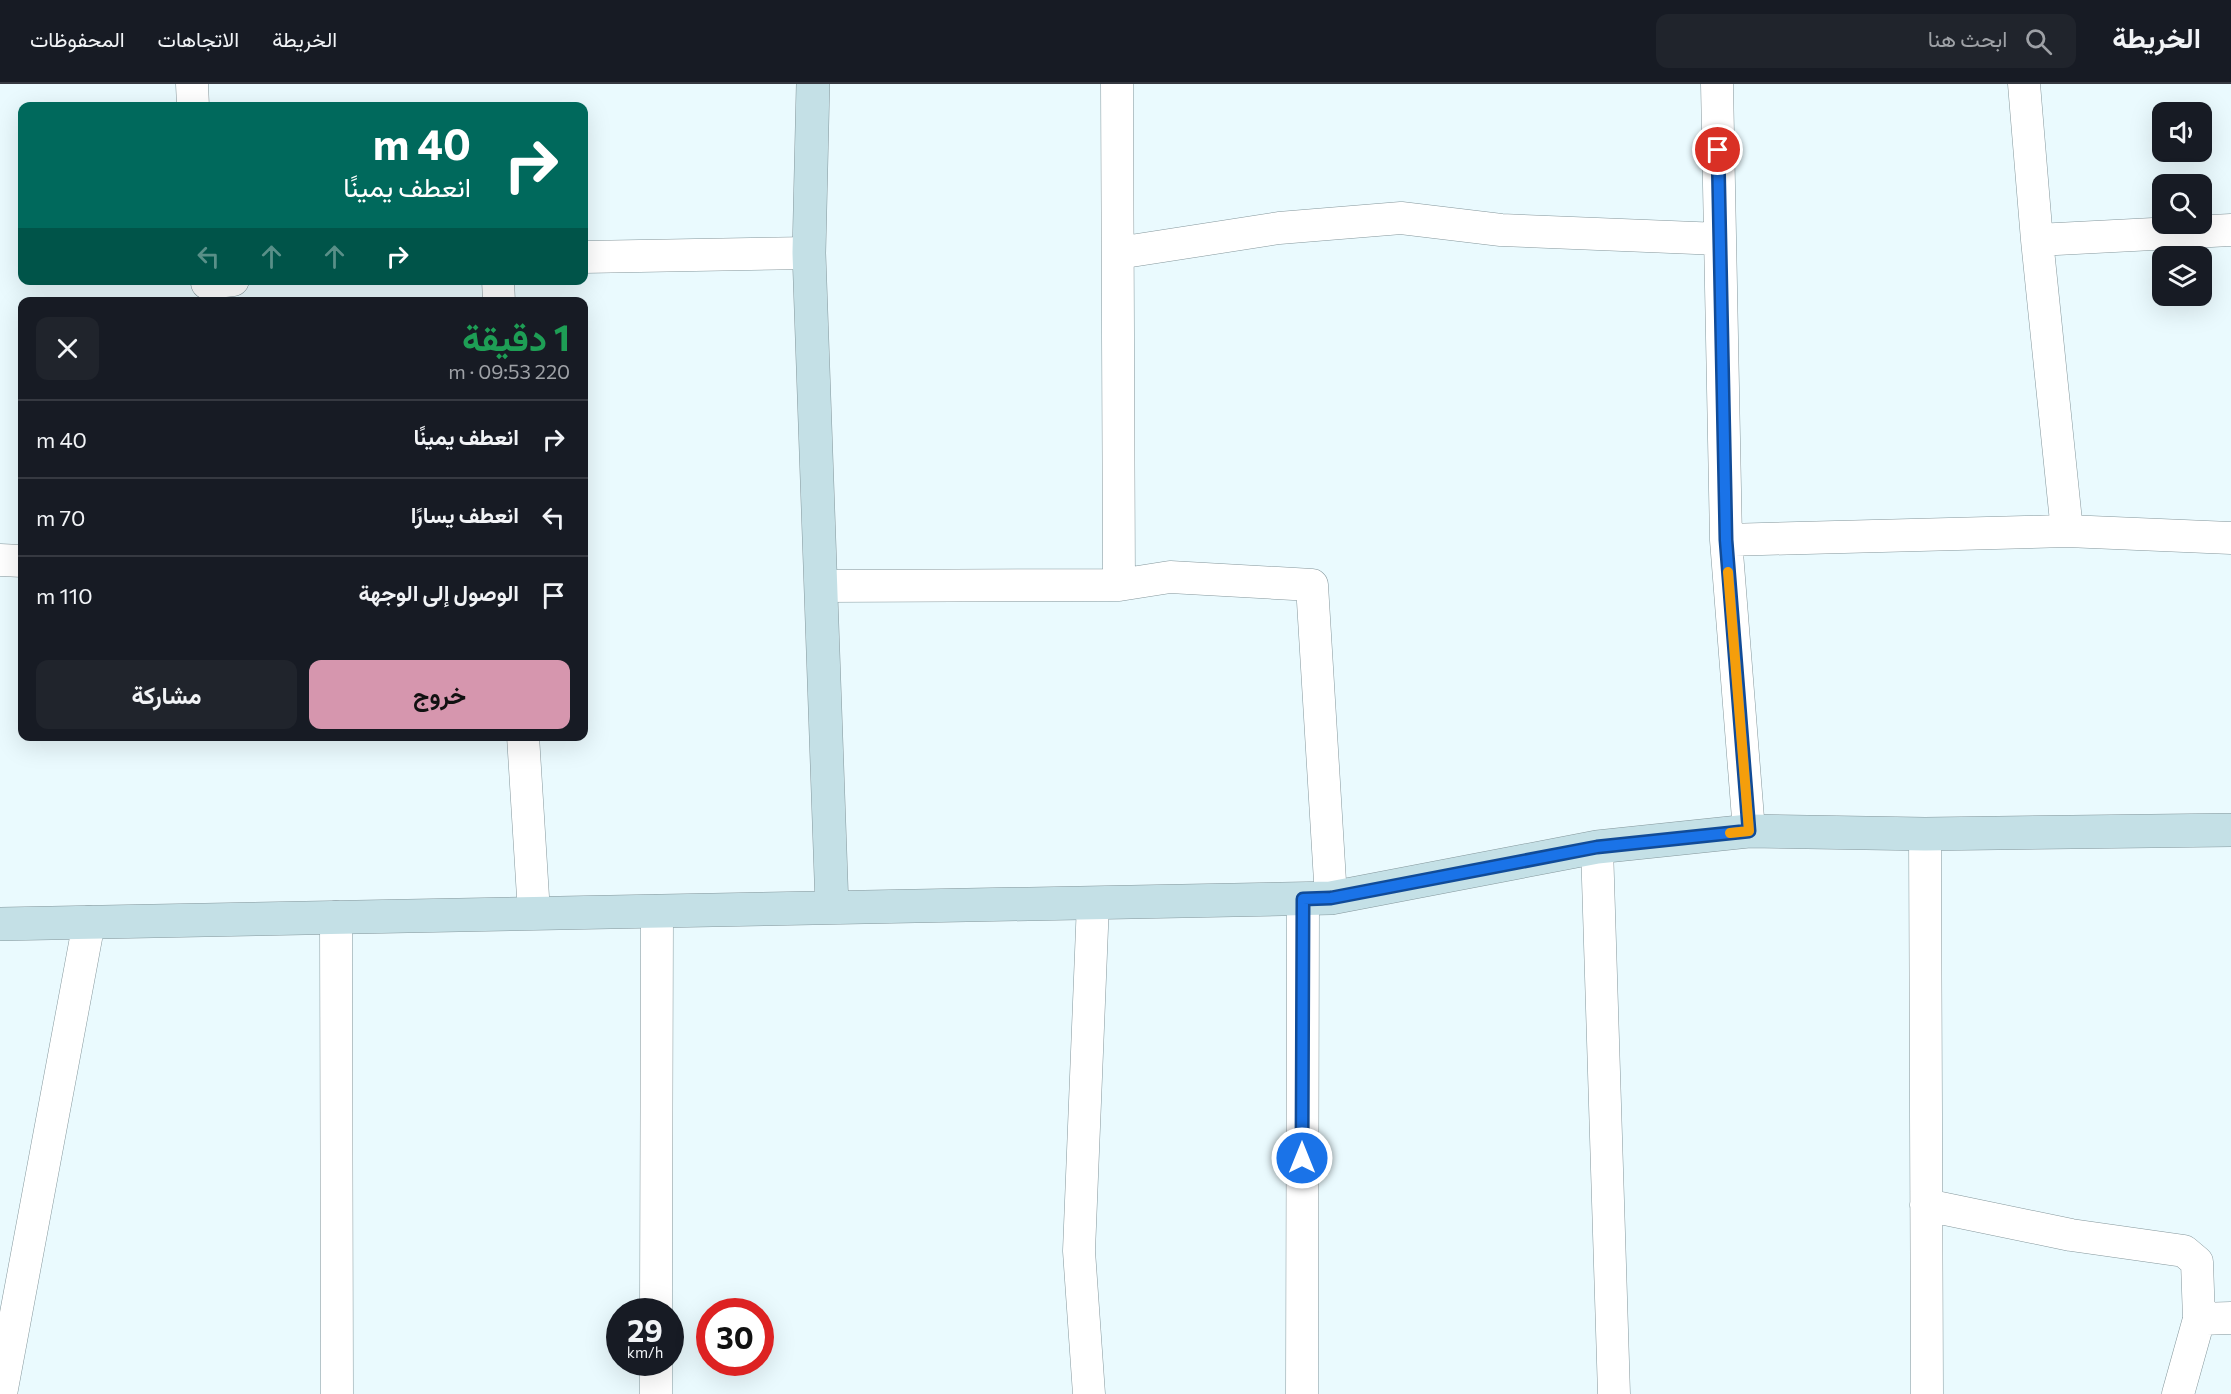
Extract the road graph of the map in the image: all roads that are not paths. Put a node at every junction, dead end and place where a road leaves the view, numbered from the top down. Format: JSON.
{"nodes":[{"id":1,"x":192,"y":84,"type":"edge"},
{"id":2,"x":813,"y":84,"type":"edge"},
{"id":3,"x":1117,"y":84,"type":"edge"},
{"id":4,"x":1717,"y":84,"type":"edge"},
{"id":5,"x":2024,"y":84,"type":"edge"},
{"id":6,"x":194,"y":102,"type":"edge"},
{"id":7,"x":2231,"y":230,"type":"edge"},
{"id":8,"x":1720,"y":239,"type":"junction"},
{"id":9,"x":2037,"y":240,"type":"junction"},
{"id":10,"x":1118,"y":253,"type":"junction"},
{"id":11,"x":809,"y":254,"type":"junction"},
{"id":12,"x":588,"y":257,"type":"edge"},
{"id":13,"x":2067,"y":531,"type":"junction"},
{"id":14,"x":2231,"y":538,"type":"edge"},
{"id":15,"x":1726,"y":540,"type":"junction"},
{"id":16,"x":0,"y":560,"type":"edge"},
{"id":17,"x":18,"y":561,"type":"edge"},
{"id":18,"x":1119,"y":585,"type":"junction"},
{"id":19,"x":822,"y":586,"type":"junction"},
{"id":20,"x":523,"y":741,"type":"edge"},
{"id":21,"x":2231,"y":830,"type":"edge"},
{"id":22,"x":1749,"y":831,"type":"junction"},
{"id":23,"x":1925,"y":834,"type":"junction"},
{"id":24,"x":1597,"y":847,"type":"junction"},
{"id":25,"x":1317,"y":898,"type":"junction"},
{"id":26,"x":1092,"y":903,"type":"junction"},
{"id":27,"x":832,"y":907,"type":"junction"},
{"id":28,"x":657,"y":911,"type":"junction"},
{"id":29,"x":534,"y":913,"type":"junction"},
{"id":30,"x":336,"y":917,"type":"junction"},
{"id":31,"x":89,"y":922,"type":"junction"},
{"id":32,"x":0,"y":924,"type":"edge"},
{"id":33,"x":1926,"y":1204,"type":"junction"},
{"id":34,"x":656,"y":1298,"type":"edge"},
{"id":35,"x":2231,"y":1318,"type":"edge"},
{"id":36,"x":2199,"y":1319,"type":"junction"},
{"id":37,"x":6,"y":1338,"type":"edge"},
{"id":38,"x":656,"y":1376,"type":"edge"},
{"id":39,"x":1,"y":1394,"type":"edge"},
{"id":40,"x":337,"y":1394,"type":"edge"},
{"id":41,"x":656,"y":1394,"type":"edge"},
{"id":42,"x":1089,"y":1394,"type":"edge"},
{"id":43,"x":1302,"y":1394,"type":"edge"},
{"id":44,"x":1614,"y":1394,"type":"edge"},
{"id":45,"x":1927,"y":1394,"type":"edge"},
{"id":46,"x":2178,"y":1394,"type":"edge"}],
"edges":[{"from":1,"to":6,"type":"street"},
{"from":2,"to":11,"type":"street"},
{"from":3,"to":10,"type":"street"},
{"from":4,"to":8,"type":"street"},
{"from":5,"to":9,"type":"street"},
{"from":7,"to":9,"type":"street"},
{"from":8,"to":10,"type":"street"},
{"from":8,"to":15,"type":"street"},
{"from":9,"to":13,"type":"street"},
{"from":10,"to":18,"type":"street"},
{"from":11,"to":12,"type":"street"},
{"from":11,"to":19,"type":"street"},
{"from":13,"to":14,"type":"street"},
{"from":13,"to":15,"type":"street"},
{"from":15,"to":22,"type":"street"},
{"from":16,"to":17,"type":"street"},
{"from":18,"to":19,"type":"street"},
{"from":18,"to":25,"type":"street"},
{"from":19,"to":27,"type":"street"},
{"from":20,"to":29,"type":"street"},
{"from":21,"to":23,"type":"street"},
{"from":22,"to":23,"type":"street"},
{"from":22,"to":24,"type":"street"},
{"from":23,"to":33,"type":"street"},
{"from":24,"to":25,"type":"street"},
{"from":24,"to":44,"type":"street"},
{"from":25,"to":26,"type":"street"},
{"from":25,"to":43,"type":"street"},
{"from":26,"to":27,"type":"street"},
{"from":26,"to":42,"type":"street"},
{"from":27,"to":28,"type":"street"},
{"from":28,"to":29,"type":"street"},
{"from":28,"to":34,"type":"street"},
{"from":29,"to":30,"type":"street"},
{"from":30,"to":31,"type":"street"},
{"from":30,"to":40,"type":"street"},
{"from":31,"to":32,"type":"street"},
{"from":31,"to":37,"type":"street"},
{"from":33,"to":36,"type":"street"},
{"from":33,"to":45,"type":"street"},
{"from":35,"to":36,"type":"street"},
{"from":36,"to":46,"type":"street"},
{"from":37,"to":39,"type":"street"},
{"from":38,"to":41,"type":"street"}]}
